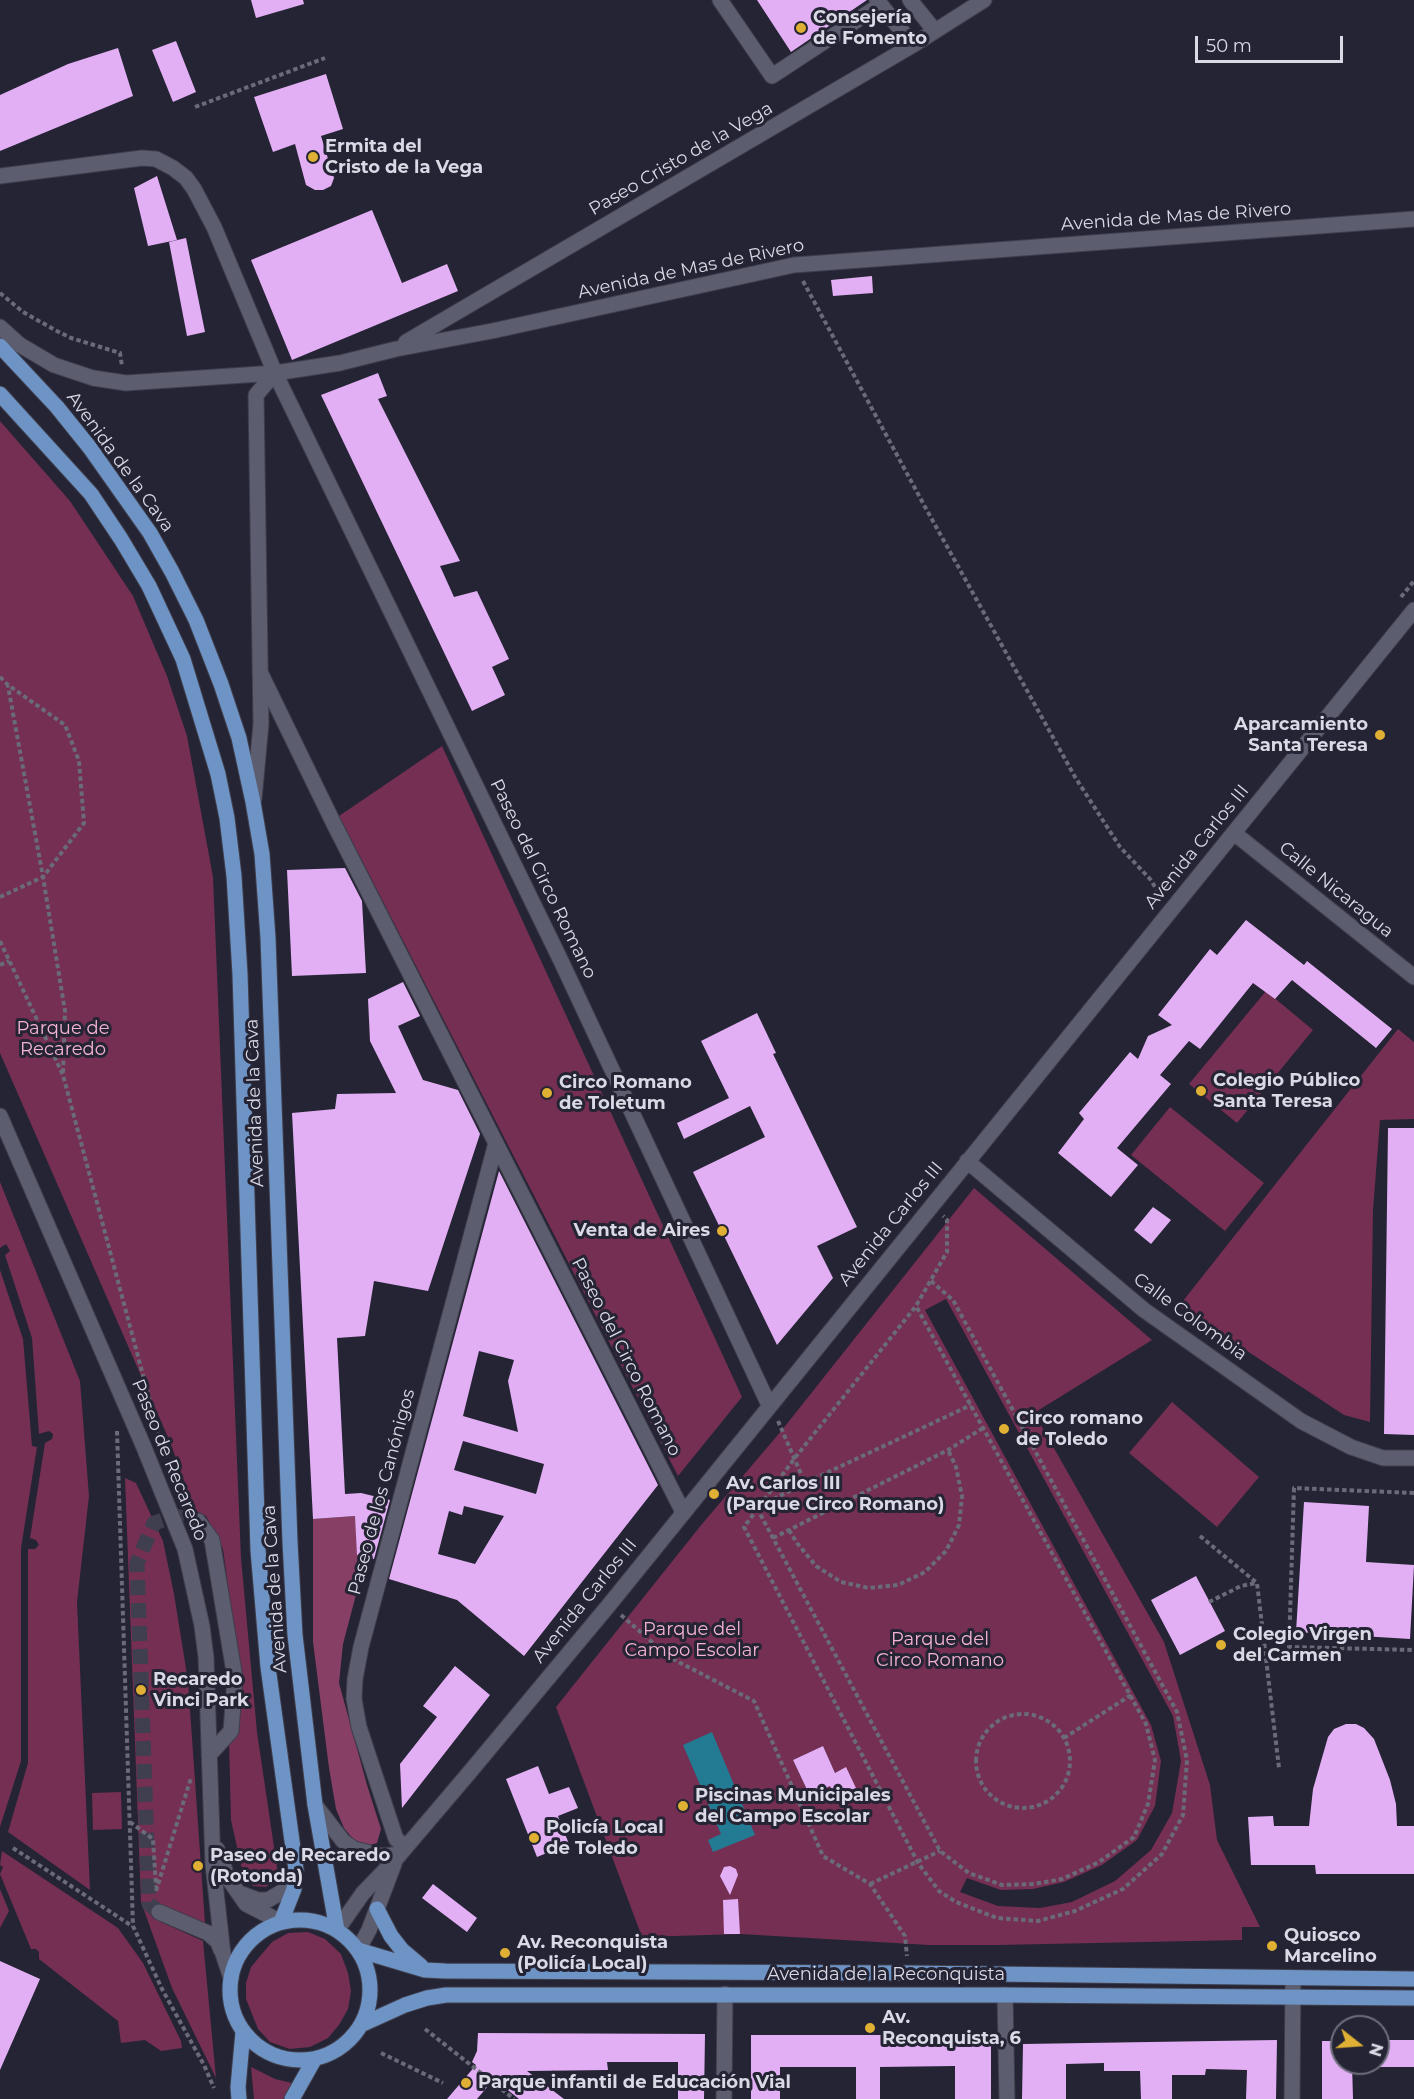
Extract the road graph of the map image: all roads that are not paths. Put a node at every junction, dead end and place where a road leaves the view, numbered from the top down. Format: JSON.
{"nodes":[{"id":1,"x":720,"y":0,"type":"edge"},
{"id":2,"x":910,"y":0,"type":"edge"},
{"id":3,"x":984,"y":0,"type":"edge"},
{"id":4,"x":879,"y":2,"type":"edge"},
{"id":5,"x":935,"y":31,"type":"junction"},
{"id":6,"x":914,"y":45,"type":"junction"},
{"id":7,"x":0,"y":176,"type":"edge"},
{"id":8,"x":1414,"y":219,"type":"edge"},
{"id":9,"x":0,"y":327,"type":"edge"},
{"id":10,"x":0,"y":346,"type":"edge"},
{"id":11,"x":396,"y":349,"type":"junction"},
{"id":12,"x":275,"y":373,"type":"junction"},
{"id":13,"x":126,"y":383,"type":"joint"},
{"id":14,"x":0,"y":394,"type":"edge"},
{"id":15,"x":1414,"y":610,"type":"edge"},
{"id":16,"x":260,"y":672,"type":"junction"},
{"id":17,"x":253,"y":802,"type":"junction"},
{"id":18,"x":1234,"y":832,"type":"junction"},
{"id":19,"x":1414,"y":977,"type":"edge"},
{"id":20,"x":0,"y":1116,"type":"edge"},
{"id":21,"x":496,"y":1143,"type":"junction"},
{"id":22,"x":967,"y":1161,"type":"junction"},
{"id":23,"x":769,"y":1404,"type":"junction"},
{"id":24,"x":1414,"y":1458,"type":"edge"},
{"id":25,"x":683,"y":1512,"type":"junction"},
{"id":26,"x":198,"y":1521,"type":"dead end"},
{"id":27,"x":209,"y":1755,"type":"junction"},
{"id":28,"x":315,"y":1805,"type":"junction"},
{"id":29,"x":214,"y":1841,"type":"junction"},
{"id":30,"x":401,"y":1853,"type":"junction"},
{"id":31,"x":296,"y":1870,"type":"junction"},
{"id":32,"x":237,"y":1892,"type":"junction"},
{"id":33,"x":377,"y":1909,"type":"junction"},
{"id":34,"x":159,"y":1912,"type":"tunnel mouth"},
{"id":35,"x":281,"y":1923,"type":"junction"},
{"id":36,"x":337,"y":1930,"type":"junction"},
{"id":37,"x":358,"y":1950,"type":"junction"},
{"id":38,"x":223,"y":1954,"type":"junction"},
{"id":39,"x":425,"y":1970,"type":"junction"},
{"id":40,"x":1293,"y":1977,"type":"junction"},
{"id":41,"x":231,"y":1978,"type":"junction"},
{"id":42,"x":1414,"y":1979,"type":"edge"},
{"id":43,"x":725,"y":1994,"type":"junction"},
{"id":44,"x":1005,"y":1995,"type":"junction"},
{"id":45,"x":1292,"y":1998,"type":"junction"},
{"id":46,"x":1414,"y":1998,"type":"edge"},
{"id":47,"x":363,"y":2024,"type":"junction"},
{"id":48,"x":243,"y":2032,"type":"junction"},
{"id":49,"x":314,"y":2060,"type":"junction"},
{"id":50,"x":239,"y":2099,"type":"edge"},
{"id":51,"x":292,"y":2099,"type":"edge"},
{"id":52,"x":724,"y":2099,"type":"edge"},
{"id":53,"x":1007,"y":2099,"type":"edge"},
{"id":54,"x":1292,"y":2099,"type":"edge"}],
"edges":[{"from":1,"to":4,"type":"street"},
{"from":2,"to":5,"type":"street"},
{"from":3,"to":5,"type":"street","name":"Paseo Cristo de la Vega"},
{"from":4,"to":6,"type":"street"},
{"from":5,"to":6,"type":"street","name":"Paseo Cristo de la Vega"},
{"from":6,"to":11,"type":"street","name":"Paseo Cristo de la Vega"},
{"from":7,"to":12,"type":"street","name":"Paseo del Circo Romano"},
{"from":8,"to":11,"type":"street","name":"Avenida de Mas de Rivero"},
{"from":9,"to":13,"type":"street","name":"Avenida de la Cava"},
{"from":10,"to":17,"type":"main road","name":"Avenida de la Cava"},
{"from":11,"to":12,"type":"street","name":"Avenida de Mas de Rivero"},
{"from":12,"to":13,"type":"street","name":"Avenida de Mas de Rivero"},
{"from":12,"to":16,"type":"street"},
{"from":12,"to":23,"type":"street","name":"Paseo del Circo Romano"},
{"from":14,"to":31,"type":"main road","name":"Avenida de la Cava"},
{"from":15,"to":18,"type":"street","name":"Avenida Carlos III"},
{"from":16,"to":17,"type":"street"},
{"from":16,"to":21,"type":"street","name":"Paseo del Circo Romano"},
{"from":17,"to":28,"type":"main road","name":"Avenida de la Cava"},
{"from":18,"to":19,"type":"street","name":"Calle Nicaragua"},
{"from":18,"to":22,"type":"street","name":"Avenida Carlos III"},
{"from":20,"to":27,"type":"street","name":"Paseo de Recaredo"},
{"from":21,"to":25,"type":"street","name":"Paseo del Circo Romano"},
{"from":21,"to":30,"type":"street","name":"Paseo de los Canónigos"},
{"from":22,"to":23,"type":"street","name":"Avenida Carlos III"},
{"from":22,"to":24,"type":"street","name":"Calle Colombia"},
{"from":23,"to":25,"type":"street","name":"Avenida Carlos III"},
{"from":25,"to":30,"type":"street","name":"Avenida Carlos III"},
{"from":26,"to":27,"type":"street"},
{"from":27,"to":29,"type":"street","name":"Paseo de Recaredo"},
{"from":28,"to":30,"type":"street"},
{"from":28,"to":36,"type":"main road","name":"Avenida de la Cava"},
{"from":29,"to":32,"type":"street","name":"Paseo de Recaredo"},
{"from":29,"to":38,"type":"street","name":"Paseo de Recaredo"},
{"from":30,"to":33,"type":"street","name":"Avenida Carlos III"},
{"from":30,"to":36,"type":"street","name":"Avenida Carlos III"},
{"from":31,"to":32,"type":"street"},
{"from":31,"to":35,"type":"main road","name":"Avenida de la Cava"},
{"from":32,"to":35,"type":"street","name":"Paseo de Recaredo"},
{"from":33,"to":37,"type":"street","name":"Avenida Carlos III"},
{"from":33,"to":39,"type":"main road"},
{"from":34,"to":38,"type":"street"},
{"from":35,"to":36,"type":"main road"},
{"from":35,"to":41,"type":"main road"},
{"from":36,"to":37,"type":"main road"},
{"from":37,"to":39,"type":"main road","name":"Avenida de la Reconquista"},
{"from":37,"to":47,"type":"main road"},
{"from":38,"to":41,"type":"street","name":"Paseo de Recaredo"},
{"from":39,"to":40,"type":"main road","name":"Avenida de la Reconquista"},
{"from":40,"to":42,"type":"main road","name":"Avenida de la Reconquista"},
{"from":40,"to":45,"type":"street"},
{"from":41,"to":48,"type":"main road"},
{"from":43,"to":44,"type":"main road","name":"Avenida de la Reconquista"},
{"from":43,"to":47,"type":"main road","name":"Avenida de la Reconquista"},
{"from":43,"to":52,"type":"street"},
{"from":44,"to":45,"type":"main road","name":"Avenida de la Reconquista"},
{"from":44,"to":53,"type":"street"},
{"from":45,"to":46,"type":"main road","name":"Avenida de la Reconquista"},
{"from":45,"to":54,"type":"street"},
{"from":47,"to":49,"type":"main road"},
{"from":48,"to":49,"type":"main road"},
{"from":48,"to":50,"type":"main road"},
{"from":49,"to":51,"type":"main road"}]}
